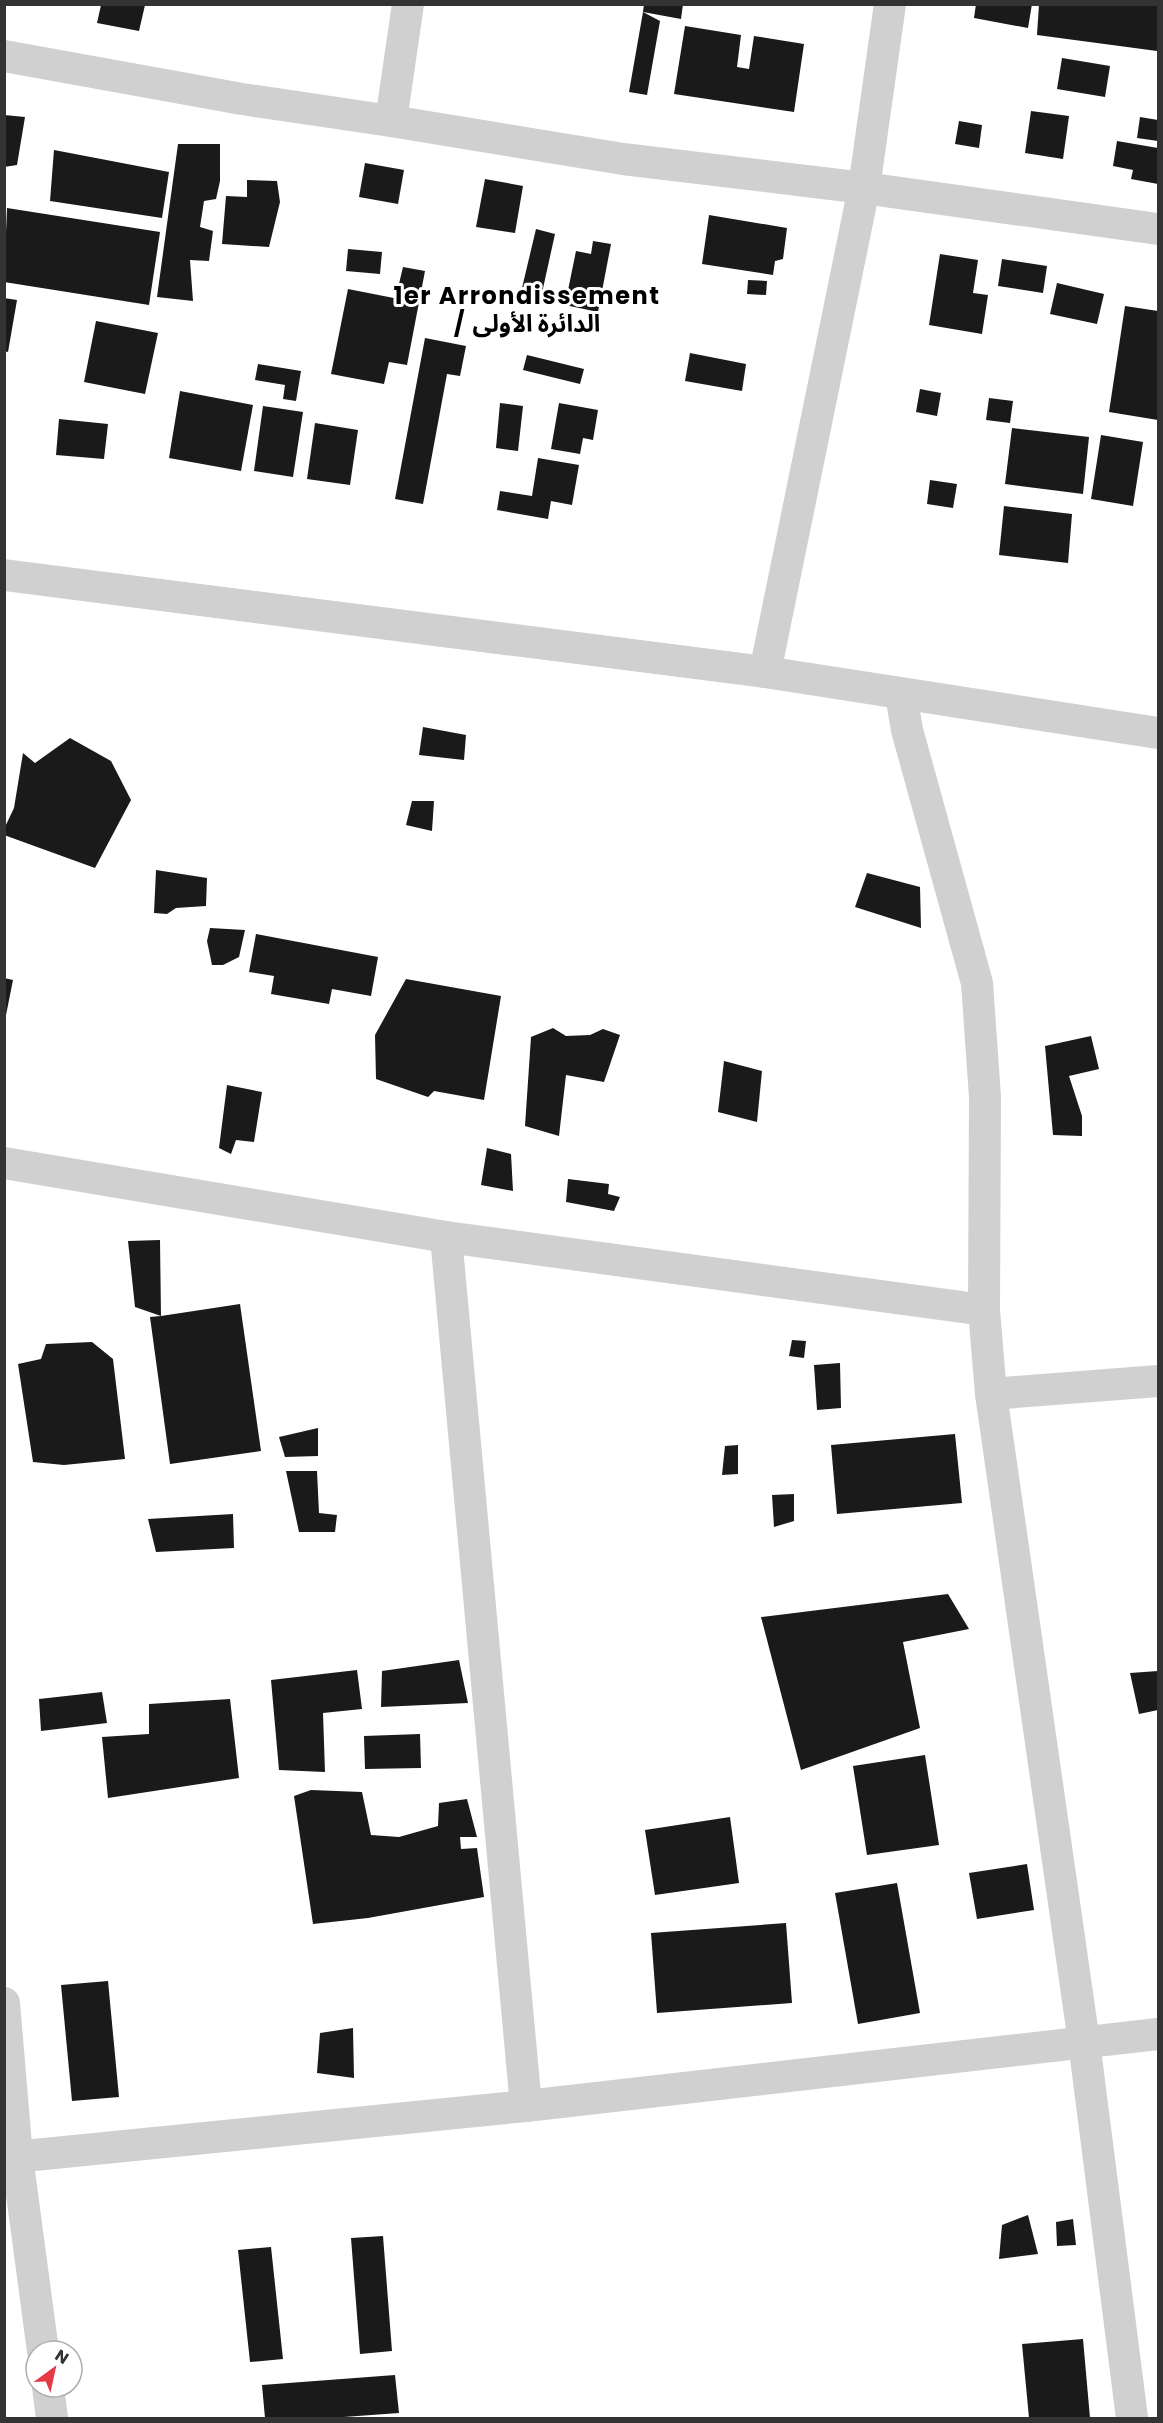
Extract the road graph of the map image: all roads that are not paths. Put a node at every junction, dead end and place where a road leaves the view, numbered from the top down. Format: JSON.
{"nodes":[{"id":1,"x":408,"y":4,"type":"edge"},
{"id":2,"x":890,"y":4,"type":"edge"},
{"id":3,"x":4,"y":56,"type":"edge"},
{"id":4,"x":391,"y":121,"type":"junction"},
{"id":5,"x":864,"y":188,"type":"junction"},
{"id":6,"x":1158,"y":229,"type":"edge"},
{"id":7,"x":4,"y":575,"type":"edge"},
{"id":8,"x":765,"y":672,"type":"junction"},
{"id":9,"x":901,"y":694,"type":"junction"},
{"id":10,"x":1158,"y":733,"type":"edge"},
{"id":11,"x":4,"y":1163,"type":"edge"},
{"id":12,"x":446,"y":1237,"type":"junction"},
{"id":13,"x":984,"y":1310,"type":"junction"},
{"id":14,"x":1158,"y":1381,"type":"edge"},
{"id":15,"x":991,"y":1395,"type":"junction"},
{"id":16,"x":4,"y":2003,"type":"edge"},
{"id":17,"x":1158,"y":2034,"type":"edge"},
{"id":18,"x":1084,"y":2042,"type":"junction"},
{"id":19,"x":526,"y":2106,"type":"junction"},
{"id":20,"x":11,"y":2157,"type":"edge"},
{"id":21,"x":41,"y":2339,"type":"edge"},
{"id":22,"x":50,"y":2399,"type":"edge"},
{"id":23,"x":52,"y":2418,"type":"edge"},
{"id":24,"x":1132,"y":2418,"type":"edge"}],
"edges":[{"from":1,"to":4,"type":"street"},
{"from":2,"to":5,"type":"street"},
{"from":3,"to":4,"type":"street"},
{"from":4,"to":5,"type":"street"},
{"from":5,"to":6,"type":"street"},
{"from":5,"to":8,"type":"street"},
{"from":7,"to":8,"type":"street"},
{"from":8,"to":9,"type":"street"},
{"from":9,"to":10,"type":"street"},
{"from":9,"to":13,"type":"street"},
{"from":11,"to":12,"type":"street"},
{"from":12,"to":13,"type":"street"},
{"from":12,"to":19,"type":"street"},
{"from":13,"to":15,"type":"street"},
{"from":14,"to":15,"type":"street"},
{"from":15,"to":18,"type":"street"},
{"from":16,"to":20,"type":"street"},
{"from":17,"to":18,"type":"street"},
{"from":18,"to":19,"type":"street"},
{"from":18,"to":24,"type":"street"},
{"from":19,"to":20,"type":"street"},
{"from":20,"to":21,"type":"street"},
{"from":22,"to":23,"type":"street"}]}
